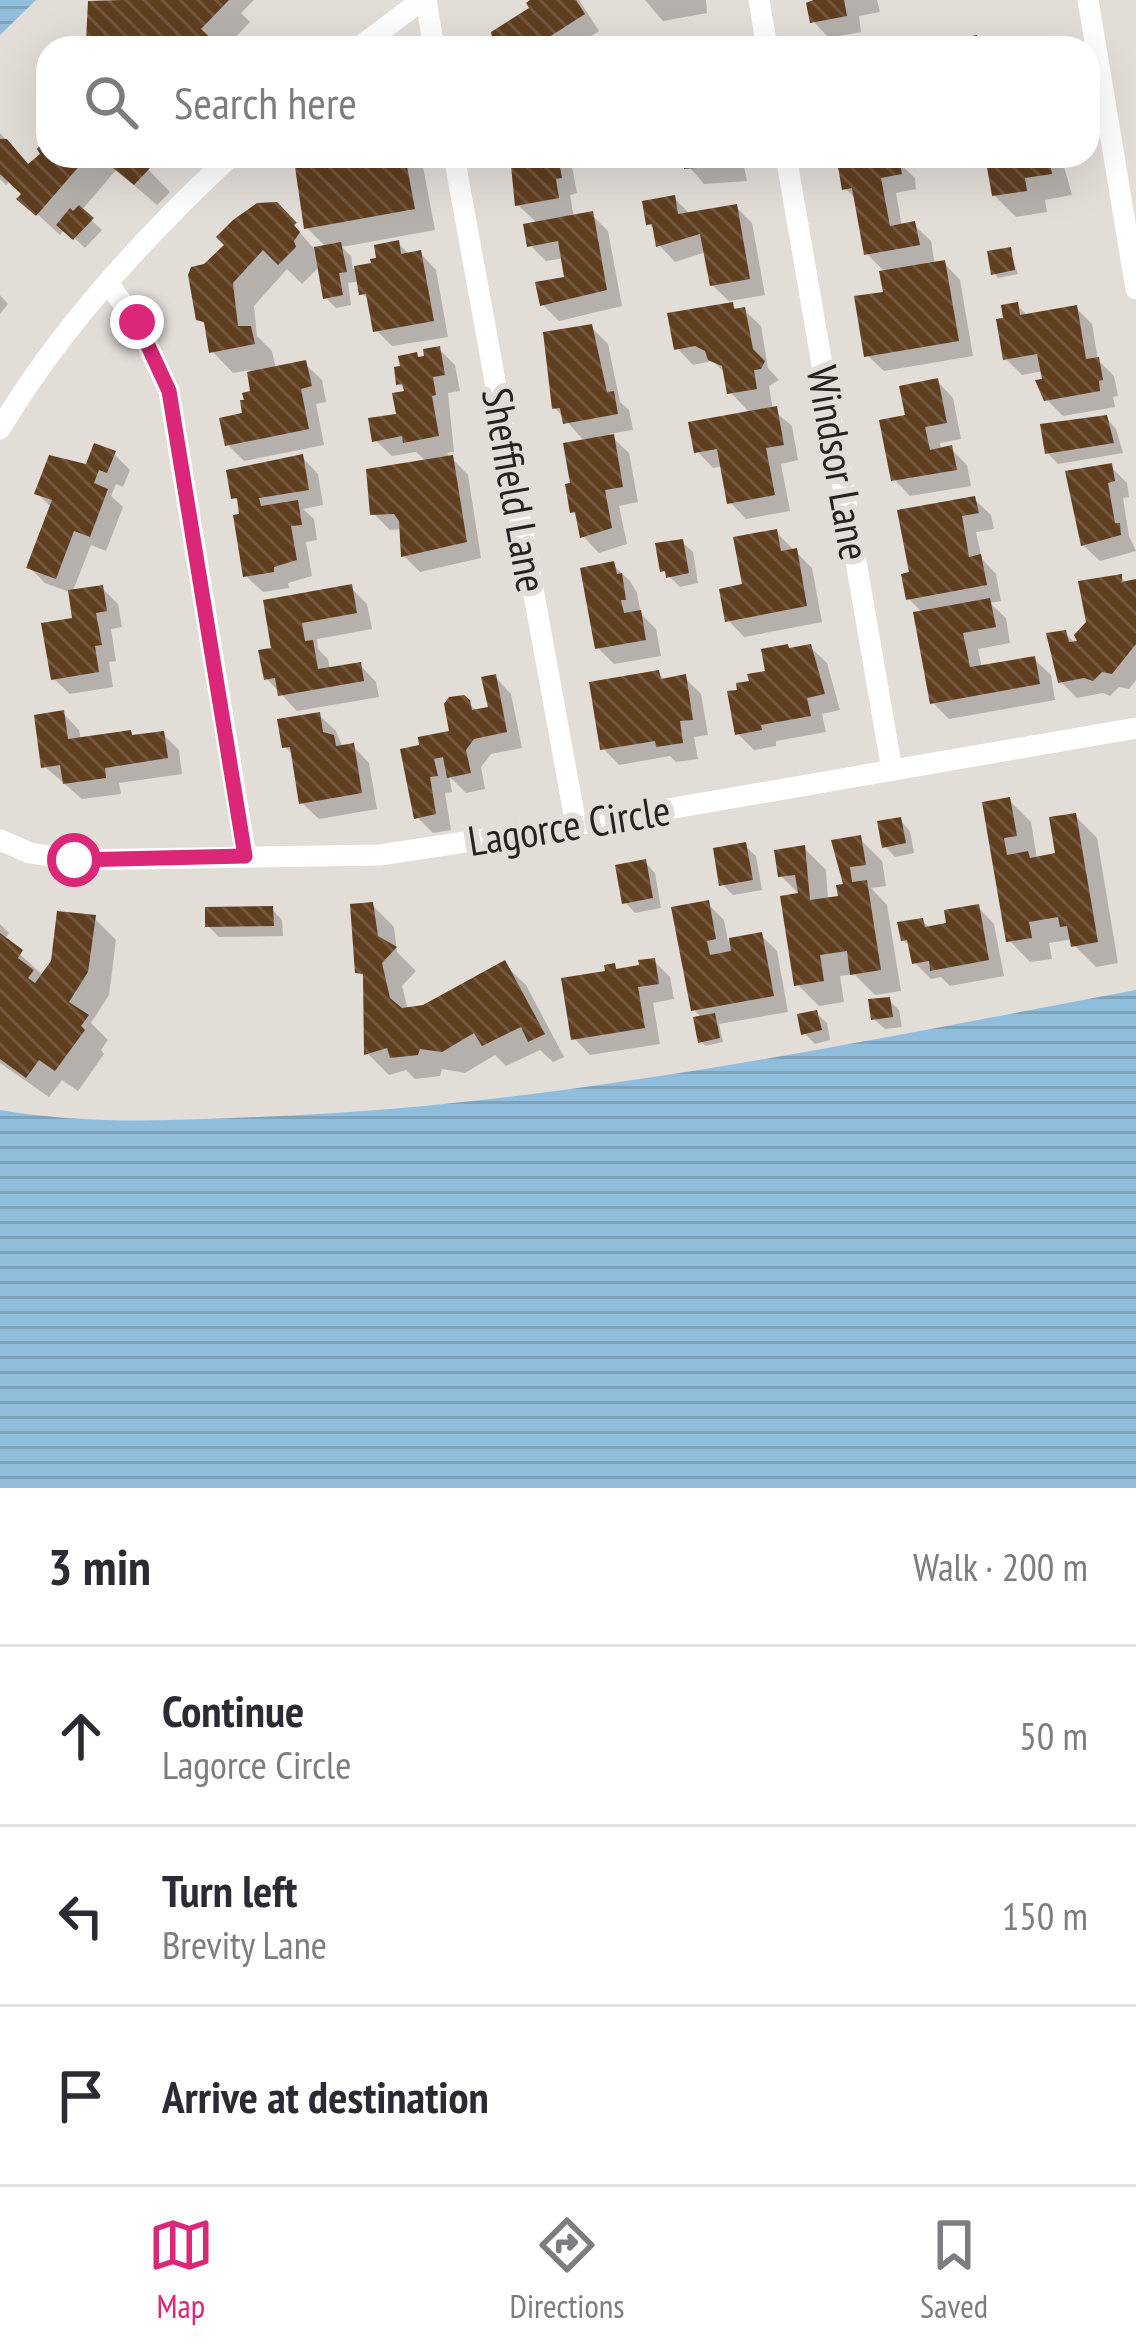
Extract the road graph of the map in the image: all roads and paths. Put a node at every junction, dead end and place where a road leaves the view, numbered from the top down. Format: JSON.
{"nodes":[{"id":1,"x":424,"y":0,"type":"edge"},
{"id":2,"x":759,"y":0,"type":"edge"},
{"id":3,"x":1088,"y":0,"type":"edge"},
{"id":4,"x":374,"y":36,"type":"edge"},
{"id":5,"x":432,"y":36,"type":"edge"},
{"id":6,"x":765,"y":36,"type":"edge"},
{"id":7,"x":1094,"y":36,"type":"edge"},
{"id":8,"x":1100,"y":72,"type":"edge"},
{"id":9,"x":218,"y":168,"type":"edge"},
{"id":10,"x":456,"y":168,"type":"edge"},
{"id":11,"x":788,"y":168,"type":"edge"},
{"id":12,"x":109,"y":284,"type":"junction"},
{"id":13,"x":1136,"y":289,"type":"edge"},
{"id":14,"x":0,"y":429,"type":"edge"},
{"id":15,"x":1136,"y":728,"type":"edge"},
{"id":16,"x":892,"y":770,"type":"junction"},
{"id":17,"x":576,"y":825,"type":"junction"},
{"id":18,"x":0,"y":840,"type":"edge"},
{"id":19,"x":245,"y":856,"type":"junction"}],
"edges":[{"from":1,"to":4,"type":"street"},
{"from":1,"to":5,"type":"street"},
{"from":2,"to":6,"type":"street"},
{"from":3,"to":7,"type":"street"},
{"from":8,"to":13,"type":"street"},
{"from":9,"to":12,"type":"street"},
{"from":10,"to":17,"type":"street","name":"Sheffield Lane"},
{"from":11,"to":16,"type":"street","name":"Windsor Lane"},
{"from":12,"to":14,"type":"street"},
{"from":12,"to":19,"type":"street"},
{"from":15,"to":16,"type":"street","name":"Lagorce Circle"},
{"from":16,"to":17,"type":"street","name":"Lagorce Circle"},
{"from":17,"to":19,"type":"street","name":"Lagorce Circle"},
{"from":18,"to":19,"type":"street","name":"Lagorce Circle"}]}
